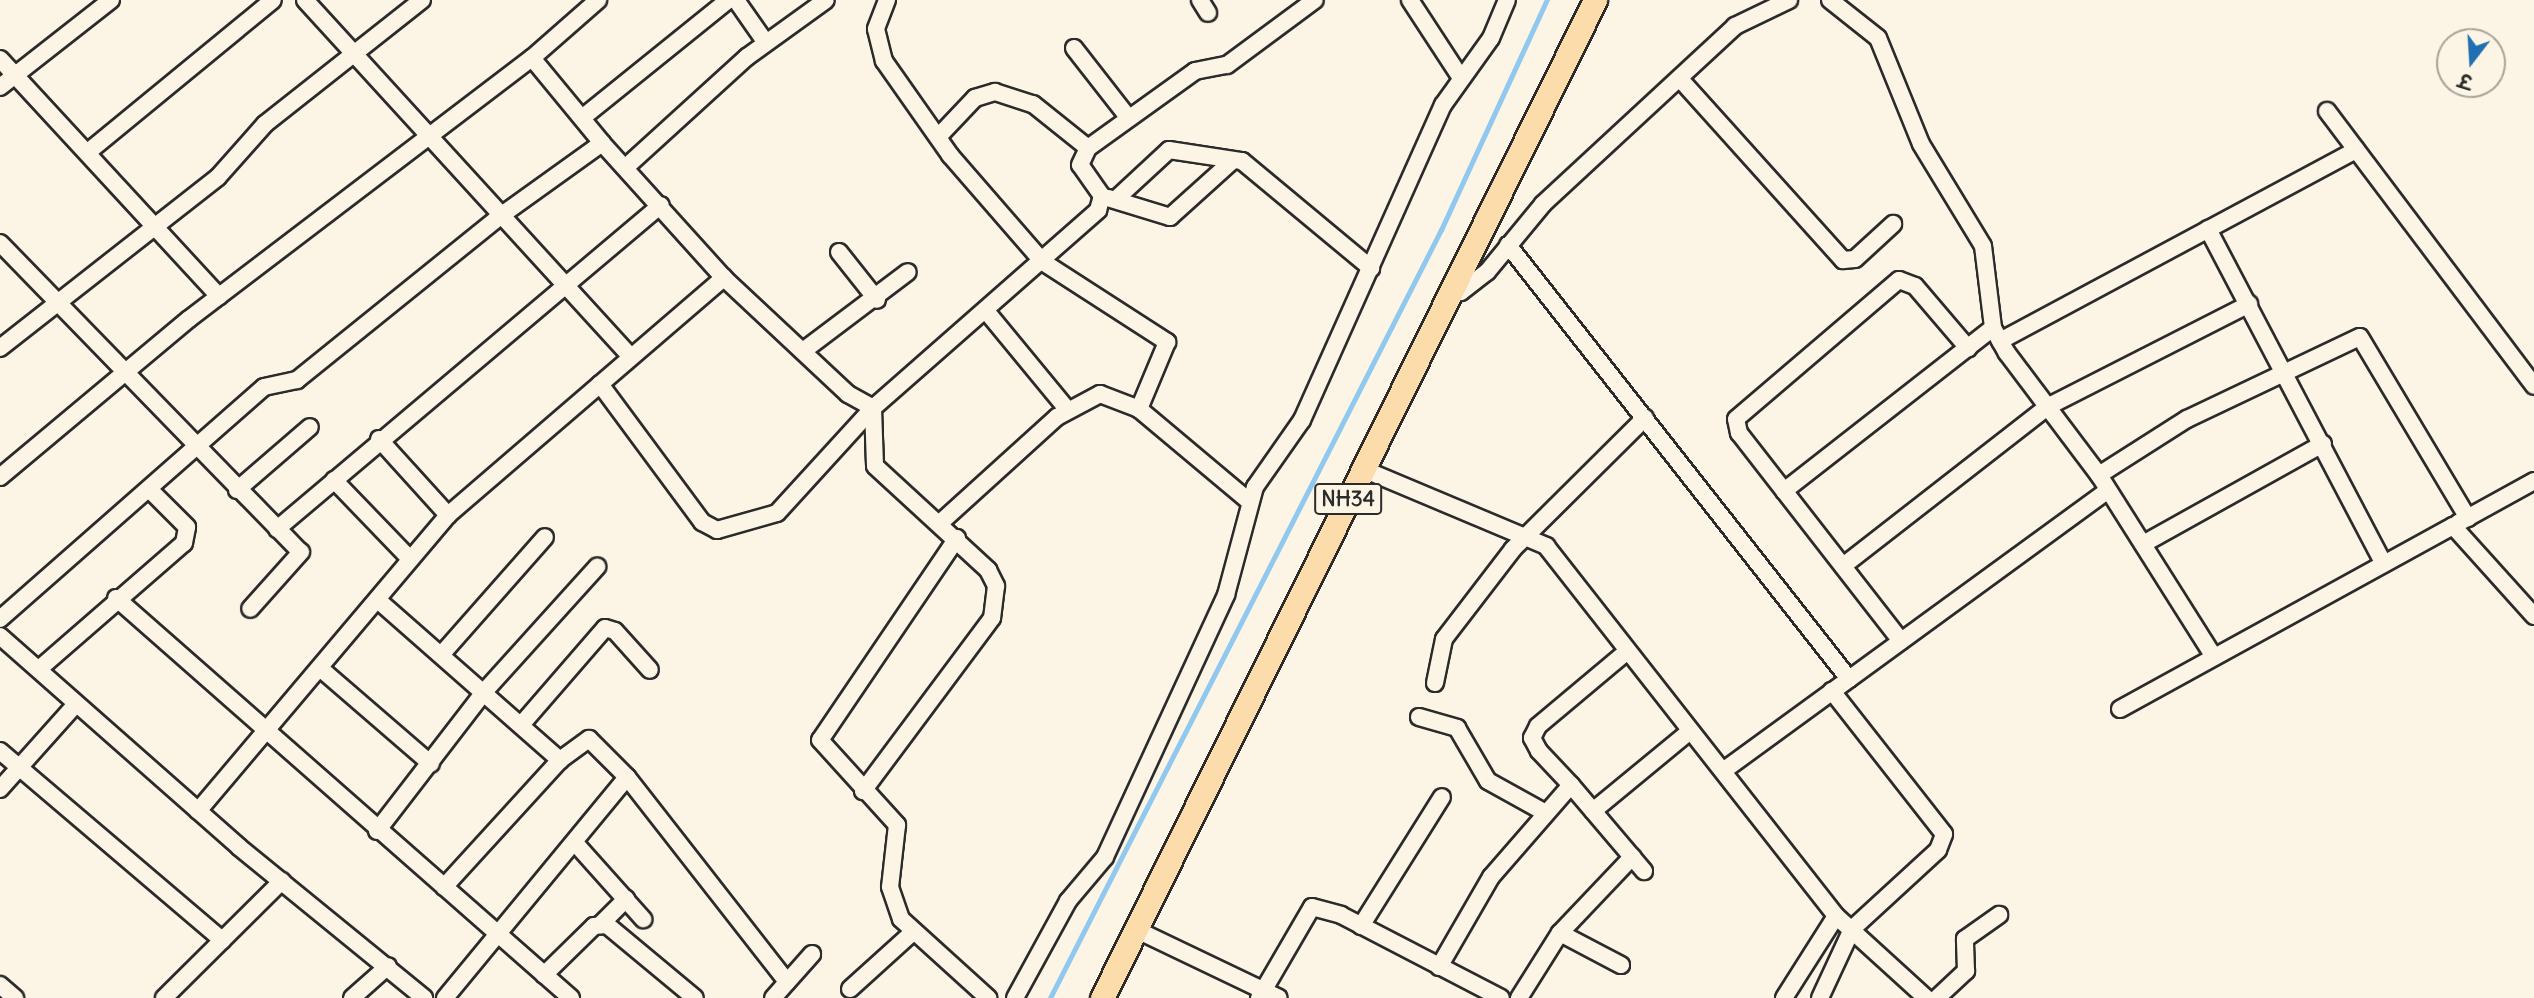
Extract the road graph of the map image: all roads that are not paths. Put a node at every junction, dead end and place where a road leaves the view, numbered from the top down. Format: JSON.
{"nodes":[{"id":1,"x":111,"y":0,"type":"edge"},
{"id":2,"x":273,"y":0,"type":"edge"},
{"id":3,"x":305,"y":0,"type":"edge"},
{"id":4,"x":422,"y":0,"type":"edge"},
{"id":5,"x":598,"y":0,"type":"edge"},
{"id":6,"x":728,"y":0,"type":"edge"},
{"id":7,"x":736,"y":0,"type":"edge"},
{"id":8,"x":826,"y":0,"type":"edge"},
{"id":9,"x":887,"y":0,"type":"edge"},
{"id":10,"x":1315,"y":0,"type":"edge"},
{"id":11,"x":1410,"y":0,"type":"edge"},
{"id":12,"x":1507,"y":0,"type":"edge"},
{"id":13,"x":1595,"y":0,"type":"edge"},
{"id":14,"x":1789,"y":0,"type":"edge"},
{"id":15,"x":1830,"y":0,"type":"edge"},
{"id":16,"x":1848,"y":4,"type":"edge"},
{"id":17,"x":766,"y":43,"type":"junction"},
{"id":18,"x":1074,"y":48,"type":"dead end"},
{"id":19,"x":354,"y":55,"type":"junction"},
{"id":20,"x":532,"y":58,"type":"junction"},
{"id":21,"x":0,"y":59,"type":"edge"},
{"id":22,"x":15,"y":75,"type":"junction"},
{"id":23,"x":1461,"y":78,"type":"junction"},
{"id":24,"x":1680,"y":79,"type":"junction"},
{"id":25,"x":0,"y":87,"type":"edge"},
{"id":26,"x":2327,"y":111,"type":"dead end"},
{"id":27,"x":1128,"y":117,"type":"junction"},
{"id":28,"x":582,"y":118,"type":"junction"},
{"id":29,"x":428,"y":137,"type":"junction"},
{"id":30,"x":937,"y":137,"type":"junction"},
{"id":31,"x":602,"y":143,"type":"junction"},
{"id":32,"x":1088,"y":148,"type":"junction"},
{"id":33,"x":2356,"y":150,"type":"junction"},
{"id":34,"x":88,"y":152,"type":"junction"},
{"id":35,"x":1231,"y":162,"type":"junction"},
{"id":36,"x":625,"y":167,"type":"junction"},
{"id":37,"x":1109,"y":198,"type":"junction"},
{"id":38,"x":661,"y":205,"type":"junction"},
{"id":39,"x":499,"y":217,"type":"junction"},
{"id":40,"x":154,"y":222,"type":"junction"},
{"id":41,"x":1893,"y":224,"type":"dead end"},
{"id":42,"x":2208,"y":229,"type":"junction"},
{"id":43,"x":0,"y":243,"type":"edge"},
{"id":44,"x":1508,"y":244,"type":"junction"},
{"id":45,"x":839,"y":252,"type":"dead end"},
{"id":46,"x":1043,"y":262,"type":"junction"},
{"id":47,"x":1371,"y":268,"type":"junction"},
{"id":48,"x":908,"y":272,"type":"dead end"},
{"id":49,"x":724,"y":278,"type":"junction"},
{"id":50,"x":563,"y":287,"type":"junction"},
{"id":51,"x":1447,"y":294,"type":"junction"},
{"id":52,"x":219,"y":296,"type":"junction"},
{"id":53,"x":59,"y":300,"type":"junction"},
{"id":54,"x":877,"y":300,"type":"junction"},
{"id":55,"x":2249,"y":304,"type":"junction"},
{"id":56,"x":987,"y":312,"type":"junction"},
{"id":57,"x":1997,"y":335,"type":"junction"},
{"id":58,"x":0,"y":348,"type":"edge"},
{"id":59,"x":1968,"y":348,"type":"junction"},
{"id":60,"x":803,"y":351,"type":"junction"},
{"id":61,"x":630,"y":356,"type":"junction"},
{"id":62,"x":2285,"y":368,"type":"junction"},
{"id":63,"x":123,"y":374,"type":"junction"},
{"id":64,"x":600,"y":384,"type":"junction"},
{"id":65,"x":2534,"y":386,"type":"edge"},
{"id":66,"x":2047,"y":407,"type":"junction"},
{"id":67,"x":873,"y":408,"type":"junction"},
{"id":68,"x":1067,"y":409,"type":"junction"},
{"id":69,"x":1139,"y":409,"type":"junction"},
{"id":70,"x":1645,"y":418,"type":"junction"},
{"id":71,"x":310,"y":427,"type":"dead end"},
{"id":72,"x":379,"y":439,"type":"junction"},
{"id":73,"x":2323,"y":444,"type":"junction"},
{"id":74,"x":197,"y":451,"type":"junction"},
{"id":75,"x":1363,"y":469,"type":"junction"},
{"id":76,"x":2099,"y":475,"type":"junction"},
{"id":77,"x":0,"y":477,"type":"edge"},
{"id":78,"x":334,"y":480,"type":"junction"},
{"id":79,"x":2534,"y":481,"type":"edge"},
{"id":80,"x":149,"y":489,"type":"junction"},
{"id":81,"x":237,"y":491,"type":"junction"},
{"id":82,"x":1784,"y":491,"type":"junction"},
{"id":83,"x":2107,"y":491,"type":"junction"},
{"id":84,"x":1250,"y":502,"type":"junction"},
{"id":85,"x":448,"y":515,"type":"junction"},
{"id":86,"x":2460,"y":522,"type":"junction"},
{"id":87,"x":940,"y":523,"type":"junction"},
{"id":88,"x":278,"y":529,"type":"junction"},
{"id":89,"x":1532,"y":535,"type":"junction"},
{"id":90,"x":545,"y":537,"type":"dead end"},
{"id":91,"x":957,"y":538,"type":"junction"},
{"id":92,"x":2143,"y":544,"type":"junction"},
{"id":93,"x":409,"y":558,"type":"junction"},
{"id":94,"x":2384,"y":564,"type":"junction"},
{"id":95,"x":1843,"y":566,"type":"junction"},
{"id":96,"x":597,"y":567,"type":"dead end"},
{"id":97,"x":116,"y":598,"type":"junction"},
{"id":98,"x":380,"y":602,"type":"junction"},
{"id":99,"x":250,"y":609,"type":"dead end"},
{"id":100,"x":2534,"y":616,"type":"edge"},
{"id":101,"x":0,"y":619,"type":"edge"},
{"id":102,"x":0,"y":636,"type":"edge"},
{"id":103,"x":1901,"y":641,"type":"junction"},
{"id":104,"x":1625,"y":653,"type":"junction"},
{"id":105,"x":440,"y":655,"type":"junction"},
{"id":106,"x":2214,"y":657,"type":"junction"},
{"id":107,"x":38,"y":669,"type":"junction"},
{"id":108,"x":321,"y":669,"type":"junction"},
{"id":109,"x":650,"y":670,"type":"dead end"},
{"id":110,"x":1849,"y":679,"type":"junction"},
{"id":111,"x":1435,"y":683,"type":"dead end"},
{"id":112,"x":1832,"y":691,"type":"junction"},
{"id":113,"x":484,"y":692,"type":"junction"},
{"id":114,"x":76,"y":704,"type":"junction"},
{"id":115,"x":2120,"y":709,"type":"dead end"},
{"id":116,"x":1419,"y":718,"type":"dead end"},
{"id":117,"x":522,"y":725,"type":"junction"},
{"id":118,"x":266,"y":728,"type":"junction"},
{"id":119,"x":1690,"y":731,"type":"junction"},
{"id":120,"x":0,"y":751,"type":"edge"},
{"id":121,"x":560,"y":760,"type":"junction"},
{"id":122,"x":431,"y":764,"type":"junction"},
{"id":123,"x":22,"y":767,"type":"junction"},
{"id":124,"x":1723,"y":771,"type":"junction"},
{"id":125,"x":627,"y":777,"type":"junction"},
{"id":126,"x":1571,"y":785,"type":"junction"},
{"id":127,"x":0,"y":789,"type":"edge"},
{"id":128,"x":863,"y":791,"type":"junction"},
{"id":129,"x":1442,"y":797,"type":"dead end"},
{"id":130,"x":198,"y":811,"type":"junction"},
{"id":131,"x":1593,"y":811,"type":"junction"},
{"id":132,"x":1546,"y":813,"type":"junction"},
{"id":133,"x":377,"y":831,"type":"junction"},
{"id":134,"x":576,"y":844,"type":"junction"},
{"id":135,"x":1632,"y":857,"type":"junction"},
{"id":136,"x":1644,"y":870,"type":"dead end"},
{"id":137,"x":282,"y":881,"type":"junction"},
{"id":138,"x":444,"y":887,"type":"junction"},
{"id":139,"x":626,"y":899,"type":"junction"},
{"id":140,"x":1999,"y":915,"type":"dead end"},
{"id":141,"x":1836,"y":916,"type":"junction"},
{"id":142,"x":643,"y":919,"type":"dead end"},
{"id":143,"x":600,"y":925,"type":"junction"},
{"id":144,"x":1361,"y":926,"type":"junction"},
{"id":145,"x":1852,"y":929,"type":"junction"},
{"id":146,"x":1137,"y":930,"type":"junction"},
{"id":147,"x":912,"y":933,"type":"junction"},
{"id":148,"x":1560,"y":933,"type":"junction"},
{"id":149,"x":498,"y":937,"type":"junction"},
{"id":150,"x":222,"y":940,"type":"junction"},
{"id":151,"x":813,"y":954,"type":"dead end"},
{"id":152,"x":1621,"y":965,"type":"dead end"},
{"id":153,"x":388,"y":966,"type":"junction"},
{"id":154,"x":1439,"y":967,"type":"junction"},
{"id":155,"x":544,"y":975,"type":"junction"},
{"id":156,"x":787,"y":982,"type":"junction"},
{"id":157,"x":850,"y":989,"type":"dead end"},
{"id":158,"x":1261,"y":994,"type":"edge"},
{"id":159,"x":1791,"y":995,"type":"edge"},
{"id":160,"x":1917,"y":995,"type":"edge"},
{"id":161,"x":164,"y":998,"type":"edge"},
{"id":162,"x":352,"y":998,"type":"edge"},
{"id":163,"x":424,"y":998,"type":"edge"},
{"id":164,"x":445,"y":998,"type":"edge"},
{"id":165,"x":571,"y":998,"type":"edge"},
{"id":166,"x":695,"y":998,"type":"edge"},
{"id":167,"x":773,"y":998,"type":"edge"},
{"id":168,"x":988,"y":998,"type":"edge"},
{"id":169,"x":1015,"y":998,"type":"edge"},
{"id":170,"x":1102,"y":998,"type":"edge"},
{"id":171,"x":1279,"y":998,"type":"edge"},
{"id":172,"x":1501,"y":998,"type":"edge"},
{"id":173,"x":1519,"y":998,"type":"edge"},
{"id":174,"x":1820,"y":998,"type":"edge"},
{"id":175,"x":1937,"y":998,"type":"edge"}],
"edges":[{"from":1,"to":22,"type":"street"},
{"from":2,"to":34,"type":"street"},
{"from":3,"to":19,"type":"street"},
{"from":4,"to":19,"type":"street"},
{"from":5,"to":20,"type":"street"},
{"from":6,"to":28,"type":"street"},
{"from":7,"to":17,"type":"street"},
{"from":8,"to":17,"type":"street"},
{"from":9,"to":30,"type":"street"},
{"from":10,"to":27,"type":"street"},
{"from":11,"to":23,"type":"street"},
{"from":12,"to":23,"type":"street"},
{"from":13,"to":51,"type":"highway","number":"NH34"},
{"from":14,"to":24,"type":"street"},
{"from":15,"to":16,"type":"street"},
{"from":16,"to":57,"type":"street"},
{"from":17,"to":36,"type":"street"},
{"from":18,"to":27,"type":"street"},
{"from":19,"to":29,"type":"street"},
{"from":19,"to":40,"type":"street"},
{"from":20,"to":28,"type":"street"},
{"from":20,"to":29,"type":"street"},
{"from":21,"to":22,"type":"street"},
{"from":22,"to":25,"type":"street"},
{"from":22,"to":34,"type":"street"},
{"from":23,"to":47,"type":"street"},
{"from":24,"to":41,"type":"street"},
{"from":24,"to":44,"type":"street"},
{"from":26,"to":33,"type":"street"},
{"from":27,"to":32,"type":"street"},
{"from":28,"to":31,"type":"street"},
{"from":29,"to":39,"type":"street"},
{"from":29,"to":52,"type":"street"},
{"from":30,"to":32,"type":"street"},
{"from":30,"to":46,"type":"street"},
{"from":31,"to":36,"type":"street"},
{"from":31,"to":39,"type":"street"},
{"from":32,"to":37,"type":"street"},
{"from":33,"to":42,"type":"street"},
{"from":33,"to":65,"type":"street"},
{"from":34,"to":40,"type":"street"},
{"from":35,"to":37,"type":"street"},
{"from":35,"to":37,"type":"street"},
{"from":35,"to":47,"type":"street"},
{"from":36,"to":38,"type":"street"},
{"from":37,"to":46,"type":"street"},
{"from":38,"to":49,"type":"street"},
{"from":38,"to":50,"type":"street"},
{"from":39,"to":50,"type":"street"},
{"from":39,"to":74,"type":"street"},
{"from":40,"to":52,"type":"street"},
{"from":40,"to":53,"type":"street"},
{"from":42,"to":55,"type":"street"},
{"from":42,"to":57,"type":"street"},
{"from":43,"to":53,"type":"street"},
{"from":44,"to":51,"type":"street"},
{"from":44,"to":70,"type":"street"},
{"from":45,"to":54,"type":"street"},
{"from":46,"to":56,"type":"street"},
{"from":46,"to":69,"type":"street"},
{"from":47,"to":84,"type":"street"},
{"from":48,"to":54,"type":"street"},
{"from":49,"to":60,"type":"street"},
{"from":49,"to":61,"type":"street"},
{"from":50,"to":61,"type":"street"},
{"from":50,"to":72,"type":"street"},
{"from":51,"to":75,"type":"highway","number":"NH34"},
{"from":52,"to":63,"type":"street"},
{"from":53,"to":58,"type":"street"},
{"from":53,"to":63,"type":"street"},
{"from":54,"to":60,"type":"street"},
{"from":55,"to":62,"type":"street"},
{"from":55,"to":66,"type":"street"},
{"from":56,"to":67,"type":"street"},
{"from":56,"to":68,"type":"street"},
{"from":57,"to":59,"type":"street"},
{"from":57,"to":66,"type":"street"},
{"from":59,"to":82,"type":"street"},
{"from":59,"to":82,"type":"street"},
{"from":60,"to":67,"type":"street"},
{"from":61,"to":64,"type":"street"},
{"from":62,"to":73,"type":"street"},
{"from":62,"to":76,"type":"street"},
{"from":62,"to":86,"type":"street"},
{"from":63,"to":74,"type":"street"},
{"from":63,"to":77,"type":"street"},
{"from":64,"to":67,"type":"street"},
{"from":64,"to":85,"type":"street"},
{"from":66,"to":76,"type":"street"},
{"from":66,"to":95,"type":"street"},
{"from":67,"to":87,"type":"street"},
{"from":68,"to":69,"type":"street"},
{"from":68,"to":87,"type":"street"},
{"from":69,"to":84,"type":"street"},
{"from":70,"to":89,"type":"street"},
{"from":70,"to":110,"type":"street"},
{"from":71,"to":81,"type":"street"},
{"from":72,"to":78,"type":"street"},
{"from":72,"to":85,"type":"street"},
{"from":73,"to":92,"type":"street"},
{"from":73,"to":94,"type":"street"},
{"from":74,"to":80,"type":"street"},
{"from":74,"to":81,"type":"street"},
{"from":75,"to":89,"type":"street"},
{"from":75,"to":146,"type":"highway","number":"NH34"},
{"from":76,"to":83,"type":"street"},
{"from":78,"to":88,"type":"street"},
{"from":78,"to":93,"type":"street"},
{"from":79,"to":86,"type":"street"},
{"from":80,"to":97,"type":"street"},
{"from":80,"to":101,"type":"street"},
{"from":81,"to":88,"type":"street"},
{"from":82,"to":95,"type":"street"},
{"from":83,"to":92,"type":"street"},
{"from":83,"to":103,"type":"street"},
{"from":84,"to":169,"type":"street"},
{"from":85,"to":93,"type":"street"},
{"from":86,"to":94,"type":"street"},
{"from":86,"to":100,"type":"street"},
{"from":87,"to":91,"type":"street"},
{"from":88,"to":99,"type":"street"},
{"from":89,"to":104,"type":"street"},
{"from":89,"to":111,"type":"street"},
{"from":90,"to":105,"type":"street"},
{"from":91,"to":128,"type":"street"},
{"from":91,"to":128,"type":"street"},
{"from":92,"to":106,"type":"street"},
{"from":93,"to":98,"type":"street"},
{"from":94,"to":106,"type":"street"},
{"from":95,"to":103,"type":"street"},
{"from":96,"to":113,"type":"street"},
{"from":97,"to":107,"type":"street"},
{"from":97,"to":118,"type":"street"},
{"from":98,"to":105,"type":"street"},
{"from":98,"to":108,"type":"street"},
{"from":102,"to":107,"type":"street"},
{"from":103,"to":110,"type":"street"},
{"from":104,"to":119,"type":"street"},
{"from":104,"to":126,"type":"street"},
{"from":105,"to":113,"type":"street"},
{"from":106,"to":115,"type":"street"},
{"from":107,"to":114,"type":"street"},
{"from":108,"to":118,"type":"street"},
{"from":108,"to":122,"type":"street"},
{"from":109,"to":117,"type":"street"},
{"from":110,"to":112,"type":"street"},
{"from":112,"to":124,"type":"street"},
{"from":112,"to":145,"type":"street"},
{"from":113,"to":117,"type":"street"},
{"from":113,"to":122,"type":"street"},
{"from":114,"to":123,"type":"street"},
{"from":114,"to":130,"type":"street"},
{"from":116,"to":132,"type":"street"},
{"from":117,"to":121,"type":"street"},
{"from":118,"to":130,"type":"street"},
{"from":118,"to":133,"type":"street"},
{"from":119,"to":124,"type":"street"},
{"from":119,"to":131,"type":"street"},
{"from":120,"to":123,"type":"street"},
{"from":121,"to":125,"type":"street"},
{"from":121,"to":138,"type":"street"},
{"from":122,"to":133,"type":"street"},
{"from":123,"to":127,"type":"street"},
{"from":123,"to":150,"type":"street"},
{"from":124,"to":141,"type":"street"},
{"from":125,"to":134,"type":"street"},
{"from":125,"to":156,"type":"street"},
{"from":126,"to":131,"type":"street"},
{"from":126,"to":132,"type":"street"},
{"from":128,"to":147,"type":"street"},
{"from":129,"to":144,"type":"street"},
{"from":130,"to":137,"type":"street"},
{"from":131,"to":135,"type":"street"},
{"from":132,"to":154,"type":"street"},
{"from":133,"to":138,"type":"street"},
{"from":134,"to":139,"type":"street"},
{"from":134,"to":149,"type":"street"},
{"from":135,"to":136,"type":"street"},
{"from":135,"to":148,"type":"street"},
{"from":137,"to":150,"type":"street"},
{"from":137,"to":153,"type":"street"},
{"from":138,"to":149,"type":"street"},
{"from":139,"to":142,"type":"street"},
{"from":139,"to":143,"type":"street"},
{"from":140,"to":175,"type":"street"},
{"from":141,"to":145,"type":"street"},
{"from":141,"to":159,"type":"street"},
{"from":143,"to":155,"type":"street"},
{"from":143,"to":166,"type":"street"},
{"from":144,"to":154,"type":"street"},
{"from":144,"to":158,"type":"street"},
{"from":145,"to":160,"type":"street"},
{"from":145,"to":174,"type":"street"},
{"from":146,"to":158,"type":"street"},
{"from":146,"to":170,"type":"highway","number":"NH34"},
{"from":147,"to":157,"type":"street"},
{"from":147,"to":168,"type":"street"},
{"from":148,"to":152,"type":"street"},
{"from":148,"to":173,"type":"street"},
{"from":149,"to":155,"type":"street"},
{"from":149,"to":164,"type":"street"},
{"from":150,"to":161,"type":"street"},
{"from":151,"to":156,"type":"street"},
{"from":153,"to":162,"type":"street"},
{"from":153,"to":163,"type":"street"},
{"from":154,"to":172,"type":"street"},
{"from":155,"to":165,"type":"street"},
{"from":156,"to":167,"type":"street"},
{"from":158,"to":171,"type":"street"}]}
